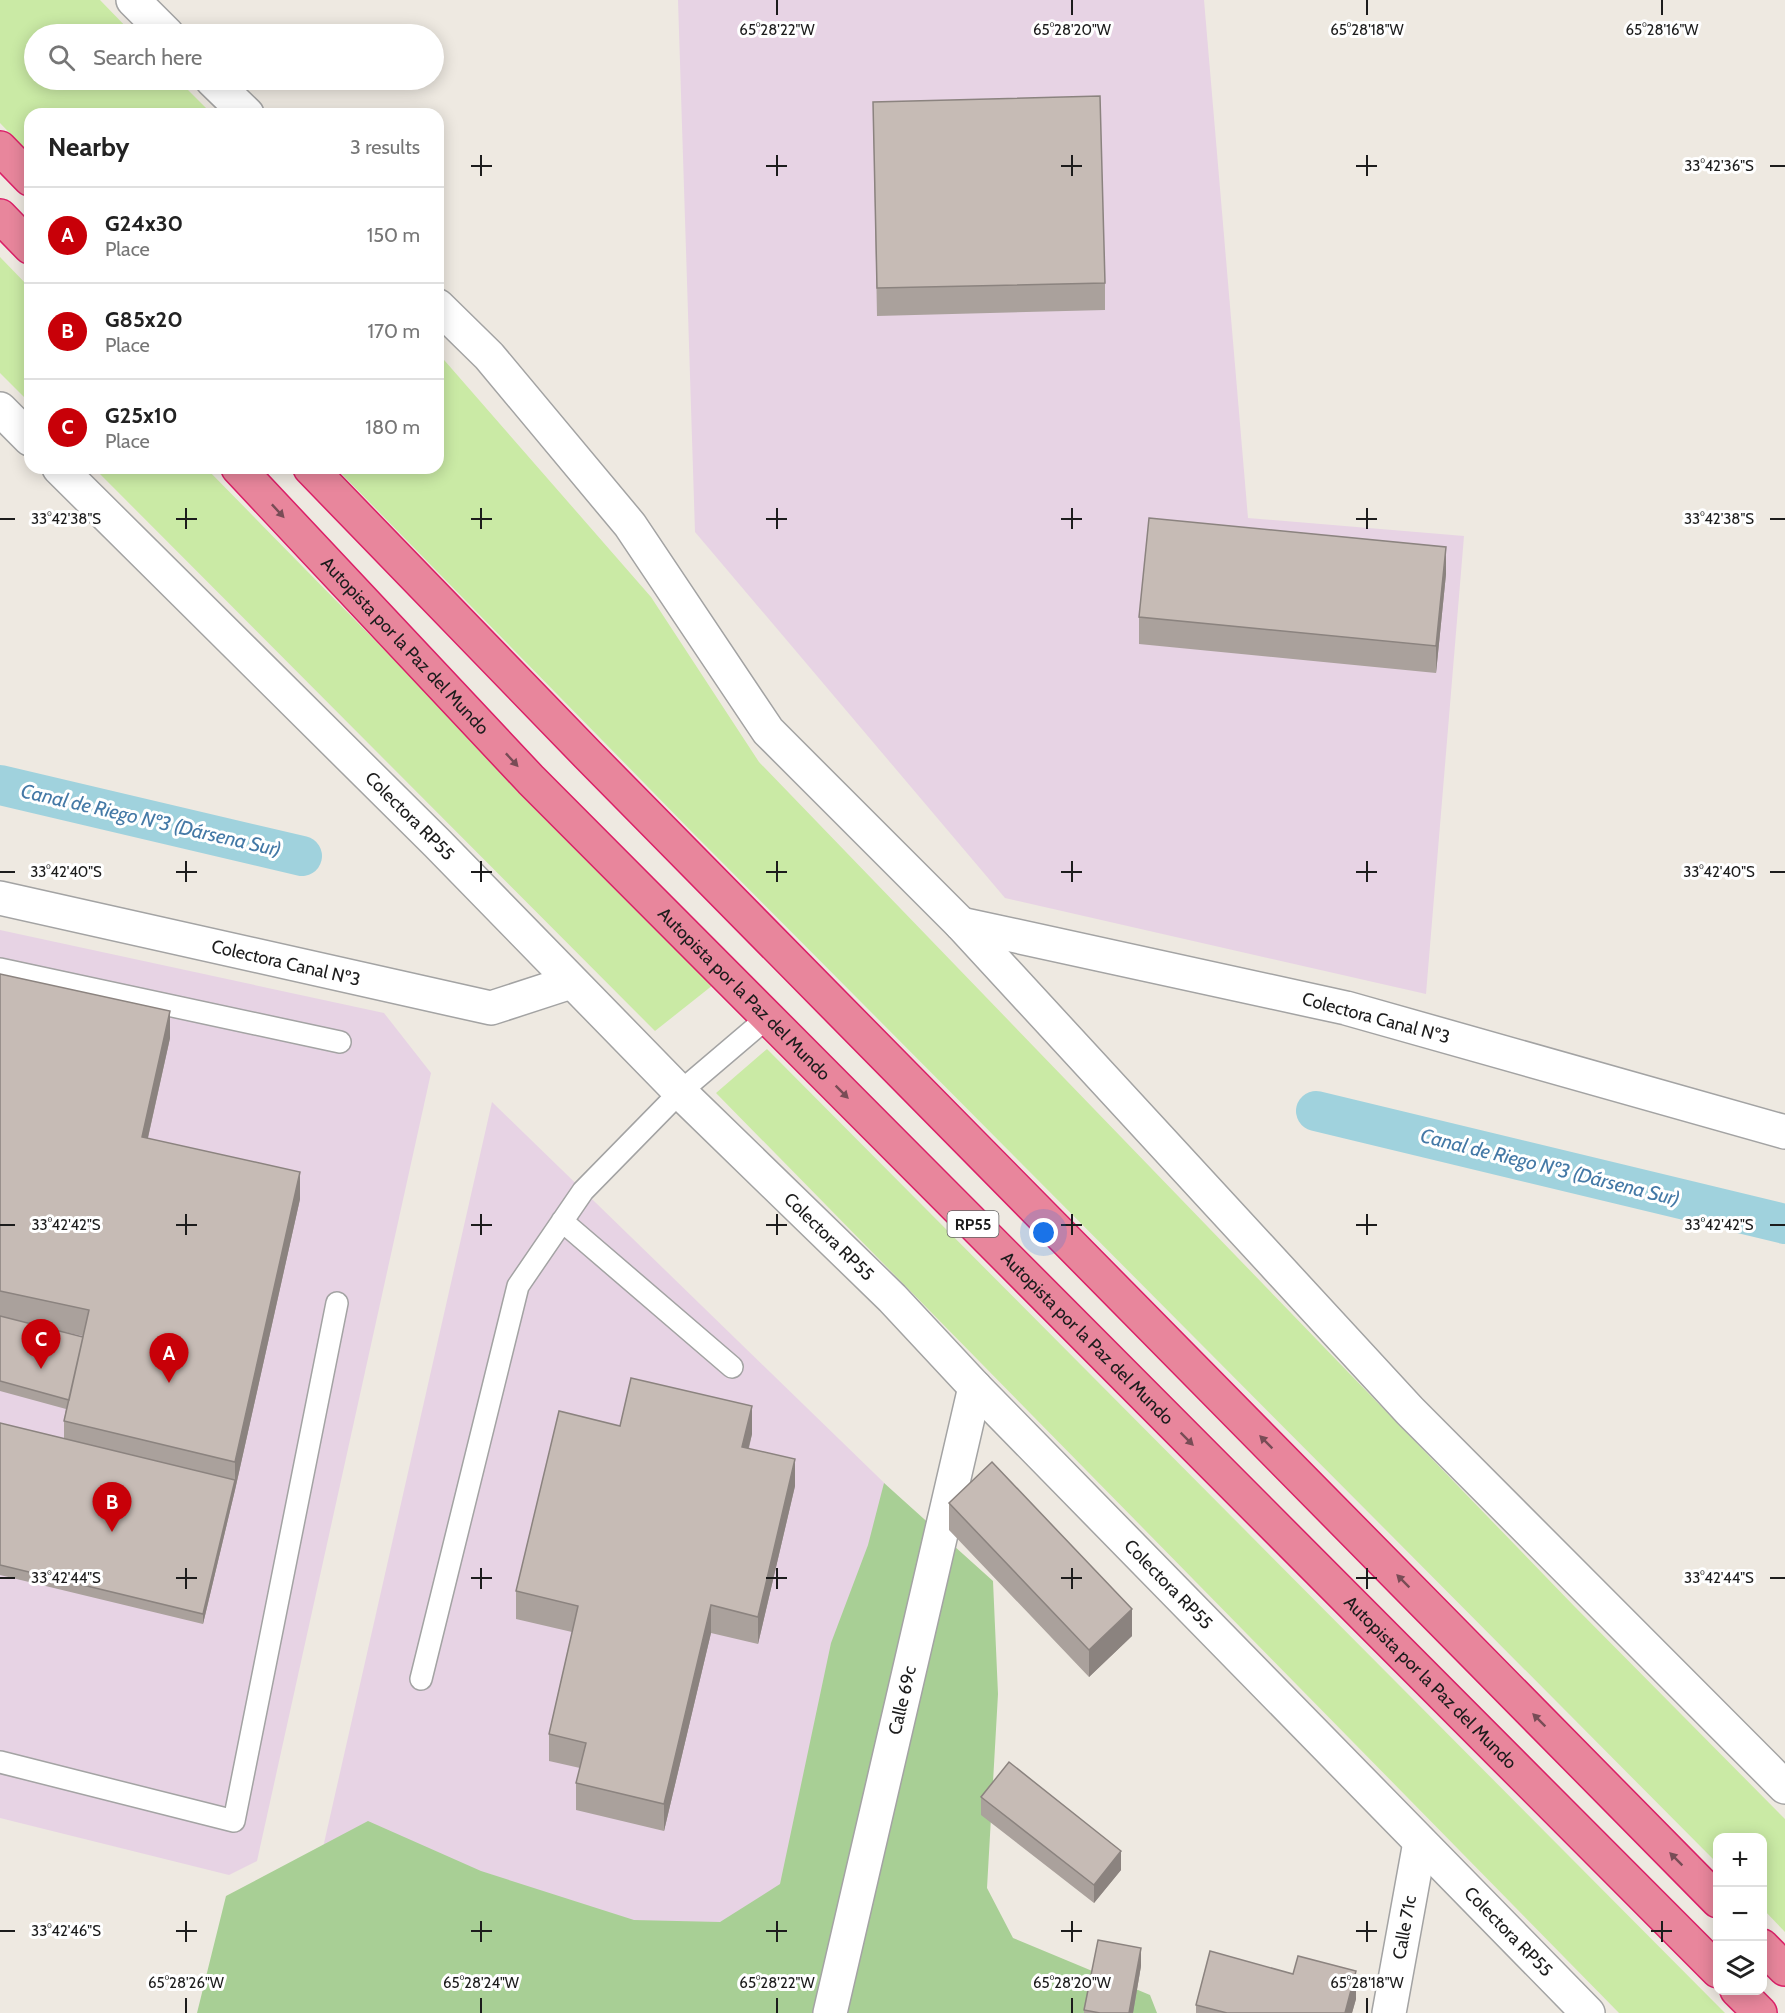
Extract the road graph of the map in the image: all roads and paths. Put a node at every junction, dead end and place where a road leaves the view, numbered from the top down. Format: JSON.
{"nodes":[{"id":1,"x":133,"y":0,"type":"edge"},
{"id":2,"x":157,"y":24,"type":"edge"},
{"id":3,"x":222,"y":90,"type":"edge"},
{"id":4,"x":241,"y":108,"type":"edge"},
{"id":5,"x":0,"y":148,"type":"edge"},
{"id":6,"x":24,"y":173,"type":"edge"},
{"id":7,"x":0,"y":216,"type":"edge"},
{"id":8,"x":24,"y":241,"type":"edge"},
{"id":9,"x":444,"y":312,"type":"edge"},
{"id":10,"x":0,"y":409,"type":"edge"},
{"id":11,"x":24,"y":433,"type":"edge"},
{"id":12,"x":65,"y":474,"type":"edge"},
{"id":13,"x":244,"y":474,"type":"edge"},
{"id":14,"x":316,"y":474,"type":"edge"},
{"id":15,"x":0,"y":898,"type":"edge"},
{"id":16,"x":961,"y":924,"type":"junction"},
{"id":17,"x":0,"y":969,"type":"edge"},
{"id":18,"x":571,"y":982,"type":"junction"},
{"id":19,"x":767,"y":1018,"type":"junction"},
{"id":20,"x":340,"y":1042,"type":"dead end"},
{"id":21,"x":680,"y":1092,"type":"junction"},
{"id":22,"x":1785,"y":1132,"type":"edge"},
{"id":23,"x":562,"y":1221,"type":"junction"},
{"id":24,"x":337,"y":1303,"type":"dead end"},
{"id":25,"x":732,"y":1367,"type":"dead end"},
{"id":26,"x":975,"y":1387,"type":"junction"},
{"id":27,"x":421,"y":1679,"type":"dead end"},
{"id":28,"x":0,"y":1762,"type":"edge"},
{"id":29,"x":1785,"y":1787,"type":"edge"},
{"id":30,"x":1420,"y":1842,"type":"junction"},
{"id":31,"x":1713,"y":1895,"type":"edge"},
{"id":32,"x":1767,"y":1951,"type":"edge"},
{"id":33,"x":1713,"y":1966,"type":"edge"},
{"id":34,"x":1785,"y":1969,"type":"edge"},
{"id":35,"x":1742,"y":1995,"type":"edge"},
{"id":36,"x":830,"y":2013,"type":"edge"},
{"id":37,"x":1389,"y":2013,"type":"edge"},
{"id":38,"x":1588,"y":2013,"type":"edge"},
{"id":39,"x":1760,"y":2013,"type":"edge"}],
"edges":[{"from":1,"to":2,"type":"street"},
{"from":3,"to":4,"type":"street"},
{"from":5,"to":6,"type":"highway"},
{"from":7,"to":8,"type":"highway"},
{"from":9,"to":16,"type":"street"},
{"from":10,"to":11,"type":"street"},
{"from":12,"to":18,"type":"street","name":"Colectora RP55"},
{"from":13,"to":19,"type":"highway","name":"Autopista por la Paz del Mundo","number":"RP55","one_way":true},
{"from":31,"to":14,"type":"highway","one_way":true},
{"from":15,"to":18,"type":"street","name":"Colectora Canal Nº3"},
{"from":16,"to":22,"type":"street","name":"Colectora Canal Nº3"},
{"from":16,"to":29,"type":"street"},
{"from":17,"to":20,"type":"lane"},
{"from":18,"to":21,"type":"street","name":"Colectora RP55"},
{"from":19,"to":21,"type":"lane"},
{"from":19,"to":33,"type":"highway","name":"Autopista por la Paz del Mundo","number":"RP55","one_way":true},
{"from":21,"to":23,"type":"lane"},
{"from":21,"to":26,"type":"street","name":"Colectora RP55"},
{"from":23,"to":25,"type":"lane"},
{"from":23,"to":27,"type":"lane"},
{"from":24,"to":28,"type":"lane"},
{"from":26,"to":30,"type":"street","name":"Colectora RP55"},
{"from":26,"to":36,"type":"street","name":"Calle 69c"},
{"from":30,"to":37,"type":"street","name":"Calle 71c"},
{"from":30,"to":38,"type":"street","name":"Colectora RP55"},
{"from":32,"to":34,"type":"highway"},
{"from":35,"to":39,"type":"highway"}]}
